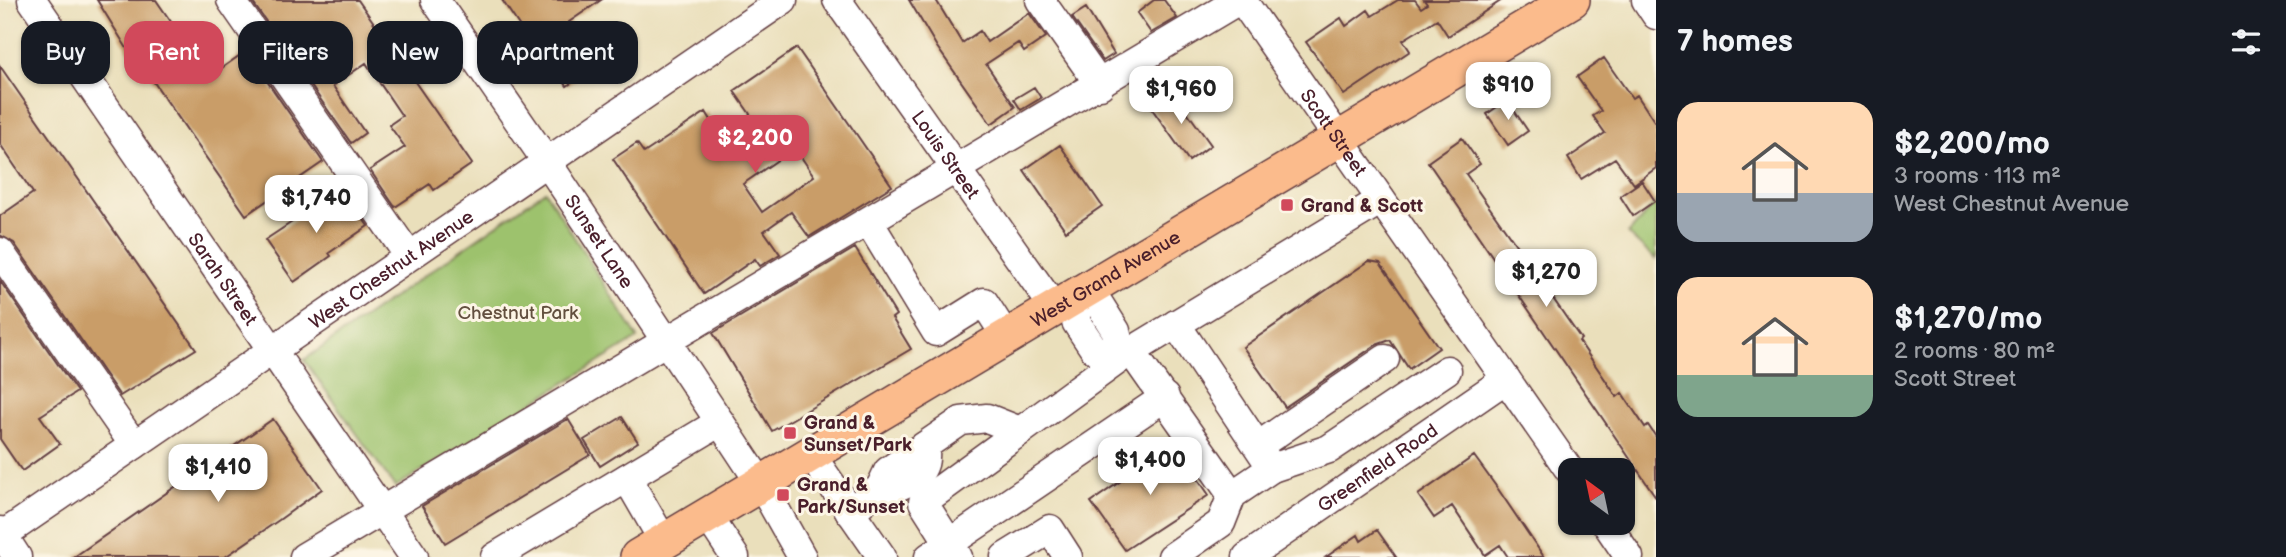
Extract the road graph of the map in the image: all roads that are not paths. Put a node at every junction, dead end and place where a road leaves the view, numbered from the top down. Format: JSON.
{"nodes":[{"id":1,"x":32,"y":0,"type":"edge"},
{"id":2,"x":231,"y":0,"type":"edge"},
{"id":3,"x":435,"y":0,"type":"edge"},
{"id":4,"x":783,"y":0,"type":"edge"},
{"id":5,"x":837,"y":0,"type":"edge"},
{"id":6,"x":1040,"y":0,"type":"edge"},
{"id":7,"x":1241,"y":0,"type":"edge"},
{"id":8,"x":1572,"y":0,"type":"edge"},
{"id":9,"x":1646,"y":0,"type":"edge"},
{"id":10,"x":1656,"y":15,"type":"edge"},
{"id":11,"x":1100,"y":85,"type":"junction"},
{"id":12,"x":1340,"y":140,"type":"junction"},
{"id":13,"x":547,"y":162,"type":"junction"},
{"id":14,"x":956,"y":170,"type":"junction"},
{"id":15,"x":1381,"y":200,"type":"junction"},
{"id":16,"x":869,"y":222,"type":"junction"},
{"id":17,"x":0,"y":253,"type":"edge"},
{"id":18,"x":410,"y":256,"type":"junction"},
{"id":19,"x":1066,"y":303,"type":"junction"},
{"id":20,"x":1176,"y":324,"type":"junction"},
{"id":21,"x":1007,"y":338,"type":"junction"},
{"id":22,"x":667,"y":342,"type":"junction"},
{"id":23,"x":274,"y":349,"type":"junction"},
{"id":24,"x":1126,"y":354,"type":"junction"},
{"id":25,"x":1385,"y":359,"type":"dead end"},
{"id":26,"x":1447,"y":370,"type":"dead end"},
{"id":27,"x":1506,"y":379,"type":"junction"},
{"id":28,"x":1165,"y":397,"type":"junction"},
{"id":29,"x":720,"y":422,"type":"junction"},
{"id":30,"x":1020,"y":431,"type":"junction"},
{"id":31,"x":134,"y":445,"type":"junction"},
{"id":32,"x":1329,"y":449,"type":"junction"},
{"id":33,"x":811,"y":455,"type":"junction"},
{"id":34,"x":1265,"y":457,"type":"junction"},
{"id":35,"x":1561,"y":458,"type":"edge"},
{"id":36,"x":627,"y":478,"type":"junction"},
{"id":37,"x":761,"y":484,"type":"junction"},
{"id":38,"x":1352,"y":485,"type":"junction"},
{"id":39,"x":1232,"y":495,"type":"junction"},
{"id":40,"x":382,"y":510,"type":"junction"},
{"id":41,"x":850,"y":512,"type":"junction"},
{"id":42,"x":708,"y":516,"type":"junction"},
{"id":43,"x":1615,"y":536,"type":"edge"},
{"id":44,"x":5,"y":540,"type":"edge"},
{"id":45,"x":651,"y":549,"type":"edge"},
{"id":46,"x":945,"y":553,"type":"edge"},
{"id":47,"x":1249,"y":556,"type":"edge"},
{"id":48,"x":304,"y":557,"type":"edge"},
{"id":49,"x":414,"y":557,"type":"edge"},
{"id":50,"x":495,"y":557,"type":"edge"},
{"id":51,"x":735,"y":557,"type":"edge"},
{"id":52,"x":803,"y":557,"type":"edge"},
{"id":53,"x":882,"y":557,"type":"edge"},
{"id":54,"x":1005,"y":557,"type":"edge"},
{"id":55,"x":1068,"y":557,"type":"edge"},
{"id":56,"x":1172,"y":557,"type":"edge"},
{"id":57,"x":1629,"y":557,"type":"edge"}],
"edges":[{"from":1,"to":23,"type":"street","name":"Sarah Street"},
{"from":2,"to":18,"type":"street"},
{"from":3,"to":13,"type":"street","name":"Sunset Lane"},
{"from":4,"to":13,"type":"street","name":"West Chestnut Avenue"},
{"from":5,"to":14,"type":"street","name":"Louis Street"},
{"from":6,"to":11,"type":"street"},
{"from":7,"to":11,"type":"street"},
{"from":7,"to":12,"type":"street","name":"Scott Street"},
{"from":8,"to":12,"type":"main road","name":"West Grand Avenue"},
{"from":9,"to":10,"type":"street"},
{"from":11,"to":14,"type":"street"},
{"from":12,"to":15,"type":"street","name":"Scott Street"},
{"from":12,"to":19,"type":"main road","name":"West Grand Avenue"},
{"from":13,"to":18,"type":"street","name":"West Chestnut Avenue"},
{"from":13,"to":22,"type":"street","name":"Sunset Lane"},
{"from":14,"to":16,"type":"street"},
{"from":14,"to":19,"type":"street","name":"Louis Street"},
{"from":15,"to":20,"type":"street"},
{"from":15,"to":27,"type":"street","name":"Scott Street"},
{"from":16,"to":21,"type":"street"},
{"from":16,"to":22,"type":"street"},
{"from":17,"to":31,"type":"street"},
{"from":18,"to":23,"type":"street","name":"West Chestnut Avenue"},
{"from":19,"to":21,"type":"main road","name":"West Grand Avenue"},
{"from":19,"to":24,"type":"street"},
{"from":20,"to":24,"type":"street"},
{"from":20,"to":34,"type":"street"},
{"from":21,"to":33,"type":"main road","name":"West Grand Avenue"},
{"from":22,"to":29,"type":"street","name":"Sunset Lane"},
{"from":22,"to":40,"type":"street"},
{"from":23,"to":31,"type":"street","name":"West Chestnut Avenue"},
{"from":23,"to":40,"type":"street","name":"Sarah Street"},
{"from":24,"to":28,"type":"street"},
{"from":24,"to":30,"type":"street"},
{"from":25,"to":34,"type":"street"},
{"from":26,"to":32,"type":"street"},
{"from":27,"to":35,"type":"street","name":"Scott Street"},
{"from":27,"to":38,"type":"street","name":"Greenfield Road"},
{"from":28,"to":39,"type":"street"},
{"from":28,"to":46,"type":"street"},
{"from":29,"to":36,"type":"street"},
{"from":29,"to":37,"type":"street","name":"Sunset Lane"},
{"from":30,"to":41,"type":"street"},
{"from":30,"to":46,"type":"street"},
{"from":31,"to":44,"type":"street","name":"West Chestnut Avenue"},
{"from":32,"to":34,"type":"street"},
{"from":32,"to":38,"type":"street"},
{"from":33,"to":37,"type":"main road","name":"West Grand Avenue"},
{"from":33,"to":41,"type":"street"},
{"from":34,"to":39,"type":"street"},
{"from":36,"to":45,"type":"street"},
{"from":36,"to":50,"type":"street"},
{"from":37,"to":42,"type":"main road","name":"West Grand Avenue"},
{"from":37,"to":52,"type":"street","name":"Sunset Lane"},
{"from":38,"to":47,"type":"street","name":"Greenfield Road"},
{"from":39,"to":56,"type":"street"},
{"from":40,"to":48,"type":"street"},
{"from":40,"to":49,"type":"street","name":"Sarah Street"},
{"from":41,"to":53,"type":"street"},
{"from":42,"to":45,"type":"main road","name":"West Grand Avenue"},
{"from":42,"to":51,"type":"street"},
{"from":43,"to":57,"type":"street"},
{"from":54,"to":55,"type":"street"}]}
